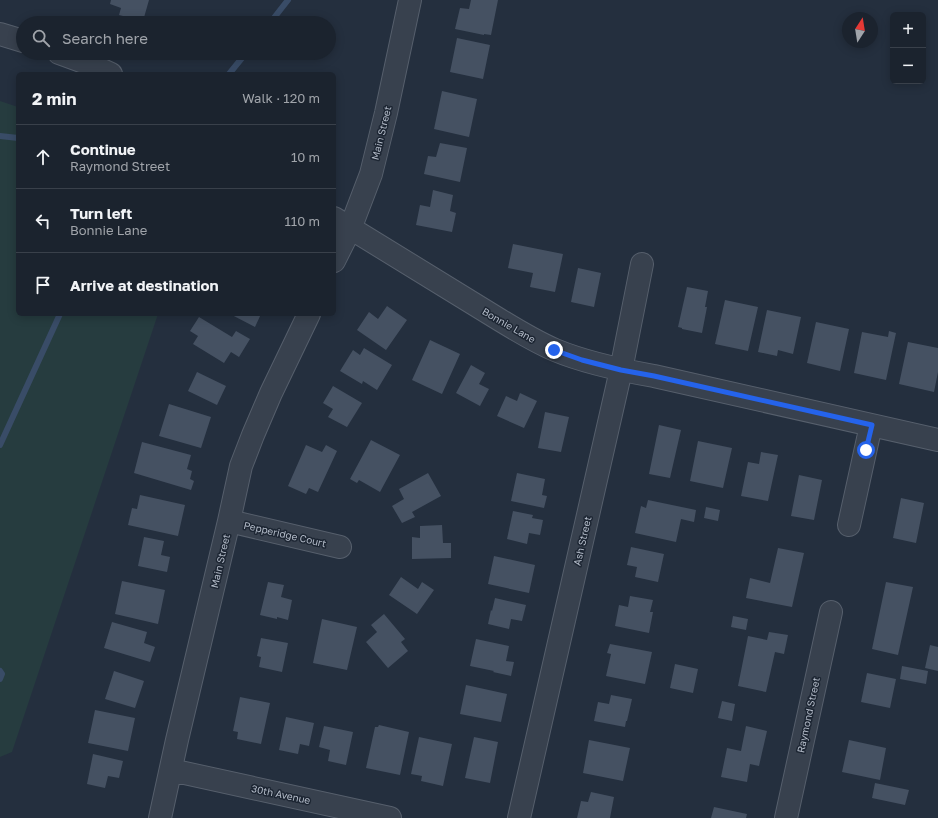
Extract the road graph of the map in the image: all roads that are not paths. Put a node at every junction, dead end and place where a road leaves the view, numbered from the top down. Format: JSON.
{"nodes":[{"id":1,"x":410,"y":0,"type":"edge"},
{"id":2,"x":0,"y":34,"type":"edge"},
{"id":3,"x":16,"y":39,"type":"edge"},
{"id":4,"x":78,"y":60,"type":"edge"},
{"id":5,"x":107,"y":72,"type":"edge"},
{"id":6,"x":342,"y":223,"type":"edge"},
{"id":7,"x":336,"y":252,"type":"edge"},
{"id":8,"x":642,"y":264,"type":"dead end"},
{"id":9,"x":308,"y":316,"type":"edge"},
{"id":10,"x":621,"y":370,"type":"junction"},
{"id":11,"x":872,"y":425,"type":"junction"},
{"id":12,"x":938,"y":440,"type":"edge"},
{"id":13,"x":230,"y":521,"type":"junction"},
{"id":14,"x":849,"y":525,"type":"dead end"},
{"id":15,"x":340,"y":547,"type":"dead end"},
{"id":16,"x":830,"y":612,"type":"dead end"},
{"id":17,"x":171,"y":770,"type":"junction"},
{"id":18,"x":160,"y":818,"type":"edge"},
{"id":19,"x":390,"y":818,"type":"edge"},
{"id":20,"x":519,"y":818,"type":"edge"},
{"id":21,"x":786,"y":818,"type":"edge"}],
"edges":[{"from":1,"to":6,"type":"street","name":"Main Street"},
{"from":2,"to":3,"type":"street"},
{"from":4,"to":5,"type":"street"},
{"from":6,"to":7,"type":"street","name":"Main Street"},
{"from":6,"to":10,"type":"street","name":"Bonnie Lane"},
{"from":8,"to":10,"type":"street","name":"Ash Street"},
{"from":9,"to":13,"type":"street","name":"Main Street"},
{"from":10,"to":11,"type":"street","name":"Bonnie Lane"},
{"from":10,"to":20,"type":"street","name":"Ash Street"},
{"from":11,"to":12,"type":"street","name":"Bonnie Lane"},
{"from":11,"to":14,"type":"street"},
{"from":13,"to":15,"type":"street","name":"Pepperidge Court"},
{"from":13,"to":17,"type":"street","name":"Main Street"},
{"from":16,"to":21,"type":"street","name":"Raymond Street"},
{"from":17,"to":18,"type":"street","name":"Main Street"},
{"from":17,"to":19,"type":"street","name":"30th Avenue"}]}
